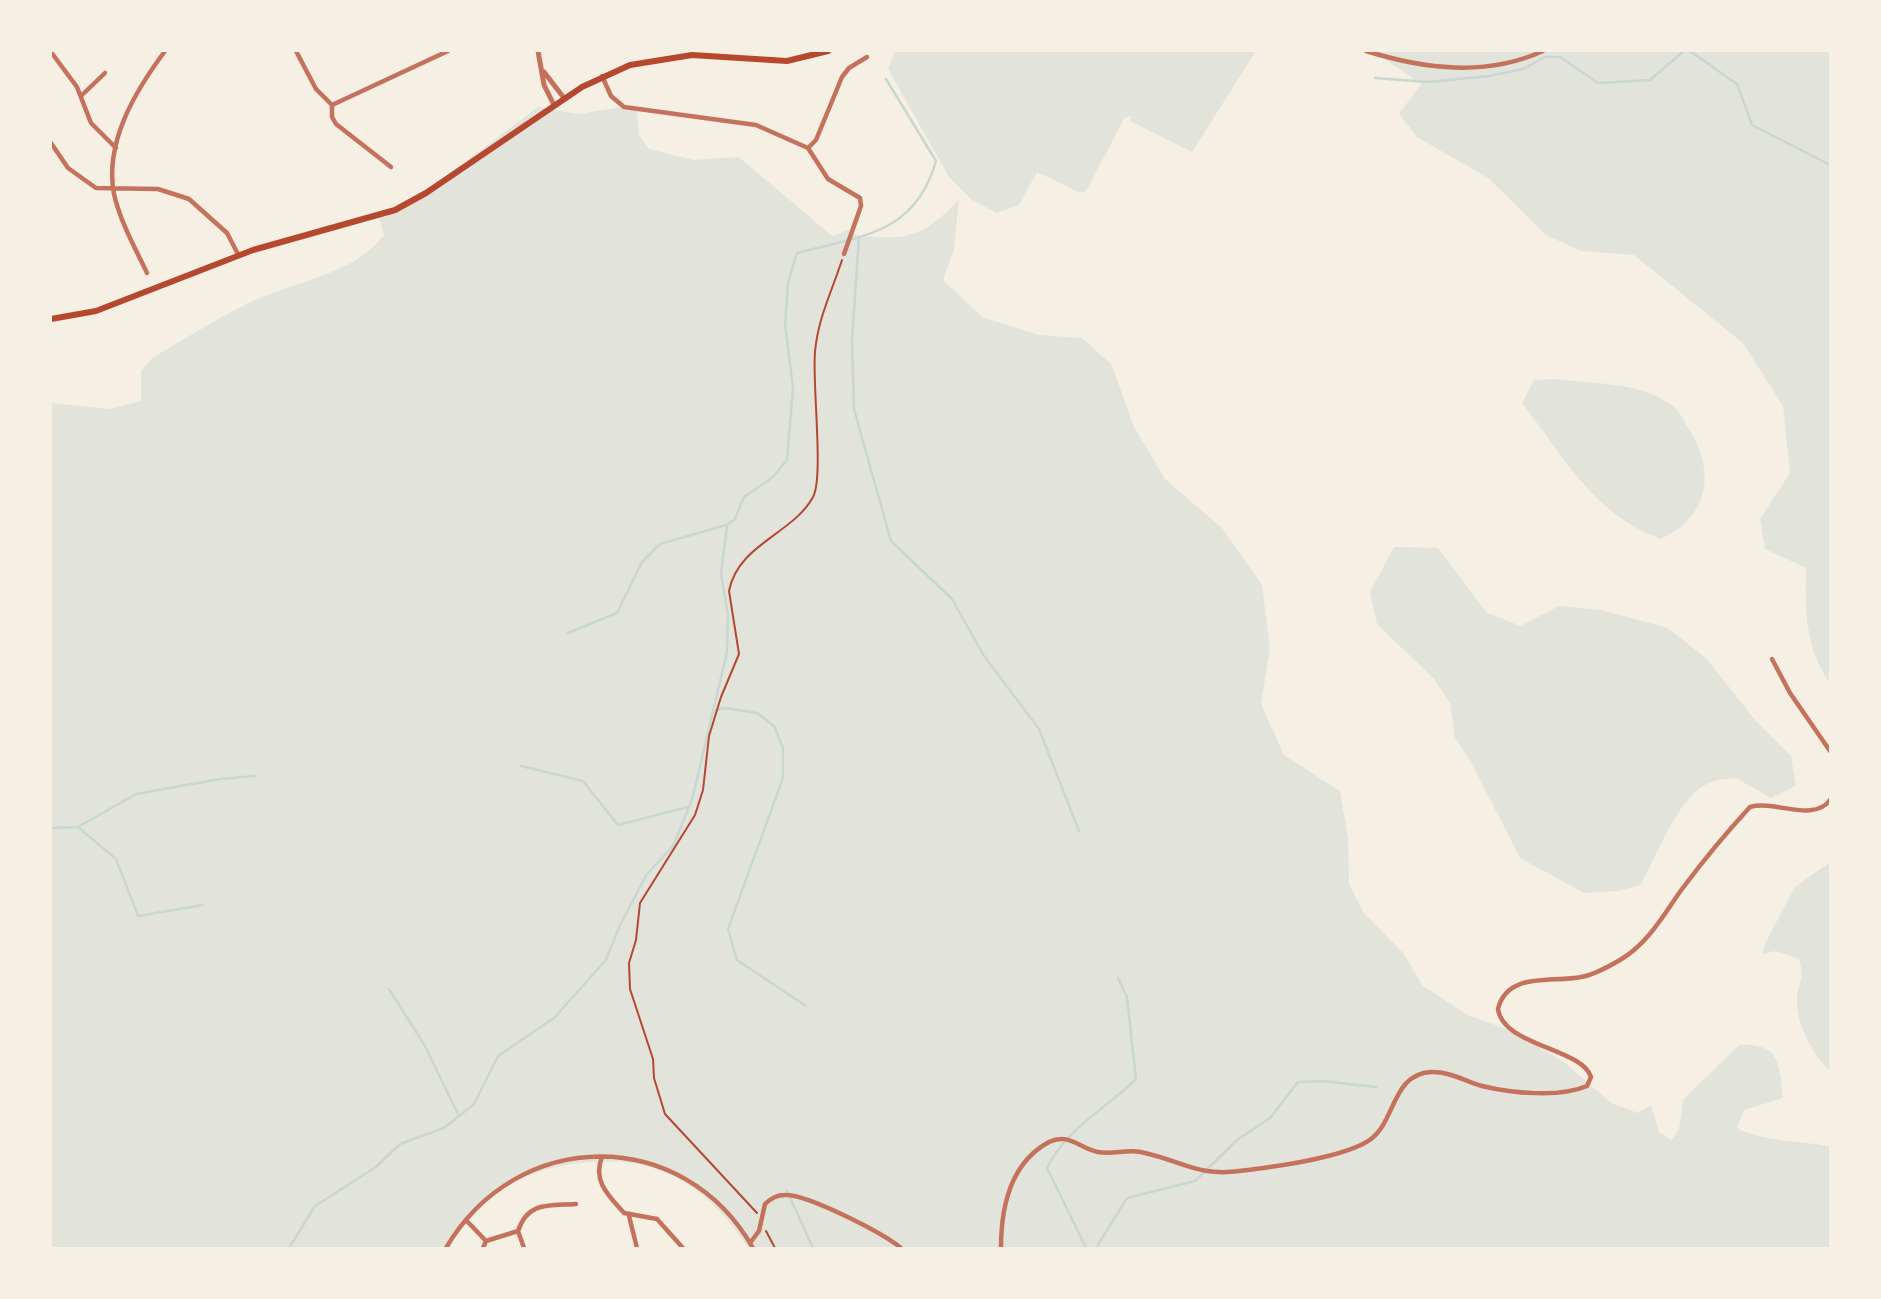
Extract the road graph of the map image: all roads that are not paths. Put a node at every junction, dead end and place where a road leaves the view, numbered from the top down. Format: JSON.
{"nodes":[{"id":1,"x":165,"y":51,"type":"edge"},
{"id":2,"x":296,"y":51,"type":"edge"},
{"id":3,"x":448,"y":51,"type":"edge"},
{"id":4,"x":538,"y":51,"type":"edge"},
{"id":5,"x":828,"y":51,"type":"edge"},
{"id":6,"x":1366,"y":51,"type":"edge"},
{"id":7,"x":1543,"y":51,"type":"edge"},
{"id":8,"x":51,"y":52,"type":"edge"},
{"id":9,"x":867,"y":57,"type":"dead end"},
{"id":10,"x":542,"y":69,"type":"junction"},
{"id":11,"x":105,"y":73,"type":"dead end"},
{"id":12,"x":602,"y":76,"type":"junction"},
{"id":13,"x":81,"y":96,"type":"junction"},
{"id":14,"x":564,"y":98,"type":"junction"},
{"id":15,"x":332,"y":104,"type":"junction"},
{"id":16,"x":554,"y":105,"type":"junction"},
{"id":17,"x":51,"y":143,"type":"edge"},
{"id":18,"x":116,"y":148,"type":"junction"},
{"id":19,"x":808,"y":148,"type":"junction"},
{"id":20,"x":391,"y":167,"type":"dead end"},
{"id":21,"x":113,"y":190,"type":"junction"},
{"id":22,"x":844,"y":254,"type":"road end"},
{"id":23,"x":239,"y":256,"type":"junction"},
{"id":24,"x":147,"y":273,"type":"dead end"},
{"id":25,"x":51,"y":319,"type":"edge"},
{"id":26,"x":1772,"y":659,"type":"dead end"},
{"id":27,"x":1830,"y":751,"type":"edge"},
{"id":28,"x":1830,"y":800,"type":"edge"},
{"id":29,"x":602,"y":1157,"type":"junction"},
{"id":30,"x":576,"y":1204,"type":"dead end"},
{"id":31,"x":629,"y":1216,"type":"junction"},
{"id":32,"x":466,"y":1220,"type":"junction"},
{"id":33,"x":519,"y":1231,"type":"junction"},
{"id":34,"x":486,"y":1241,"type":"junction"},
{"id":35,"x":752,"y":1246,"type":"edge"},
{"id":36,"x":446,"y":1248,"type":"edge"},
{"id":37,"x":483,"y":1248,"type":"edge"},
{"id":38,"x":524,"y":1248,"type":"edge"},
{"id":39,"x":637,"y":1248,"type":"edge"},
{"id":40,"x":682,"y":1248,"type":"edge"},
{"id":41,"x":901,"y":1248,"type":"edge"},
{"id":42,"x":1001,"y":1248,"type":"edge"}],
"edges":[{"from":1,"to":18,"type":"street"},
{"from":2,"to":15,"type":"street"},
{"from":3,"to":15,"type":"street"},
{"from":4,"to":10,"type":"street"},
{"from":5,"to":12,"type":"main road"},
{"from":6,"to":7,"type":"street"},
{"from":8,"to":13,"type":"street"},
{"from":9,"to":19,"type":"street"},
{"from":10,"to":14,"type":"street"},
{"from":10,"to":16,"type":"street"},
{"from":11,"to":13,"type":"street"},
{"from":12,"to":14,"type":"main road"},
{"from":12,"to":19,"type":"street"},
{"from":13,"to":18,"type":"street"},
{"from":14,"to":16,"type":"main road"},
{"from":15,"to":20,"type":"street"},
{"from":16,"to":23,"type":"main road"},
{"from":17,"to":21,"type":"street"},
{"from":18,"to":21,"type":"street"},
{"from":19,"to":22,"type":"street"},
{"from":21,"to":23,"type":"street"},
{"from":21,"to":24,"type":"street"},
{"from":23,"to":25,"type":"main road"},
{"from":26,"to":27,"type":"street"},
{"from":28,"to":42,"type":"street"},
{"from":29,"to":31,"type":"street"},
{"from":29,"to":32,"type":"street"},
{"from":29,"to":35,"type":"street"},
{"from":30,"to":33,"type":"street"},
{"from":31,"to":39,"type":"street"},
{"from":31,"to":40,"type":"street"},
{"from":32,"to":34,"type":"street"},
{"from":32,"to":36,"type":"street"},
{"from":33,"to":34,"type":"street"},
{"from":33,"to":38,"type":"street"},
{"from":34,"to":37,"type":"street"},
{"from":35,"to":41,"type":"street"}]}
